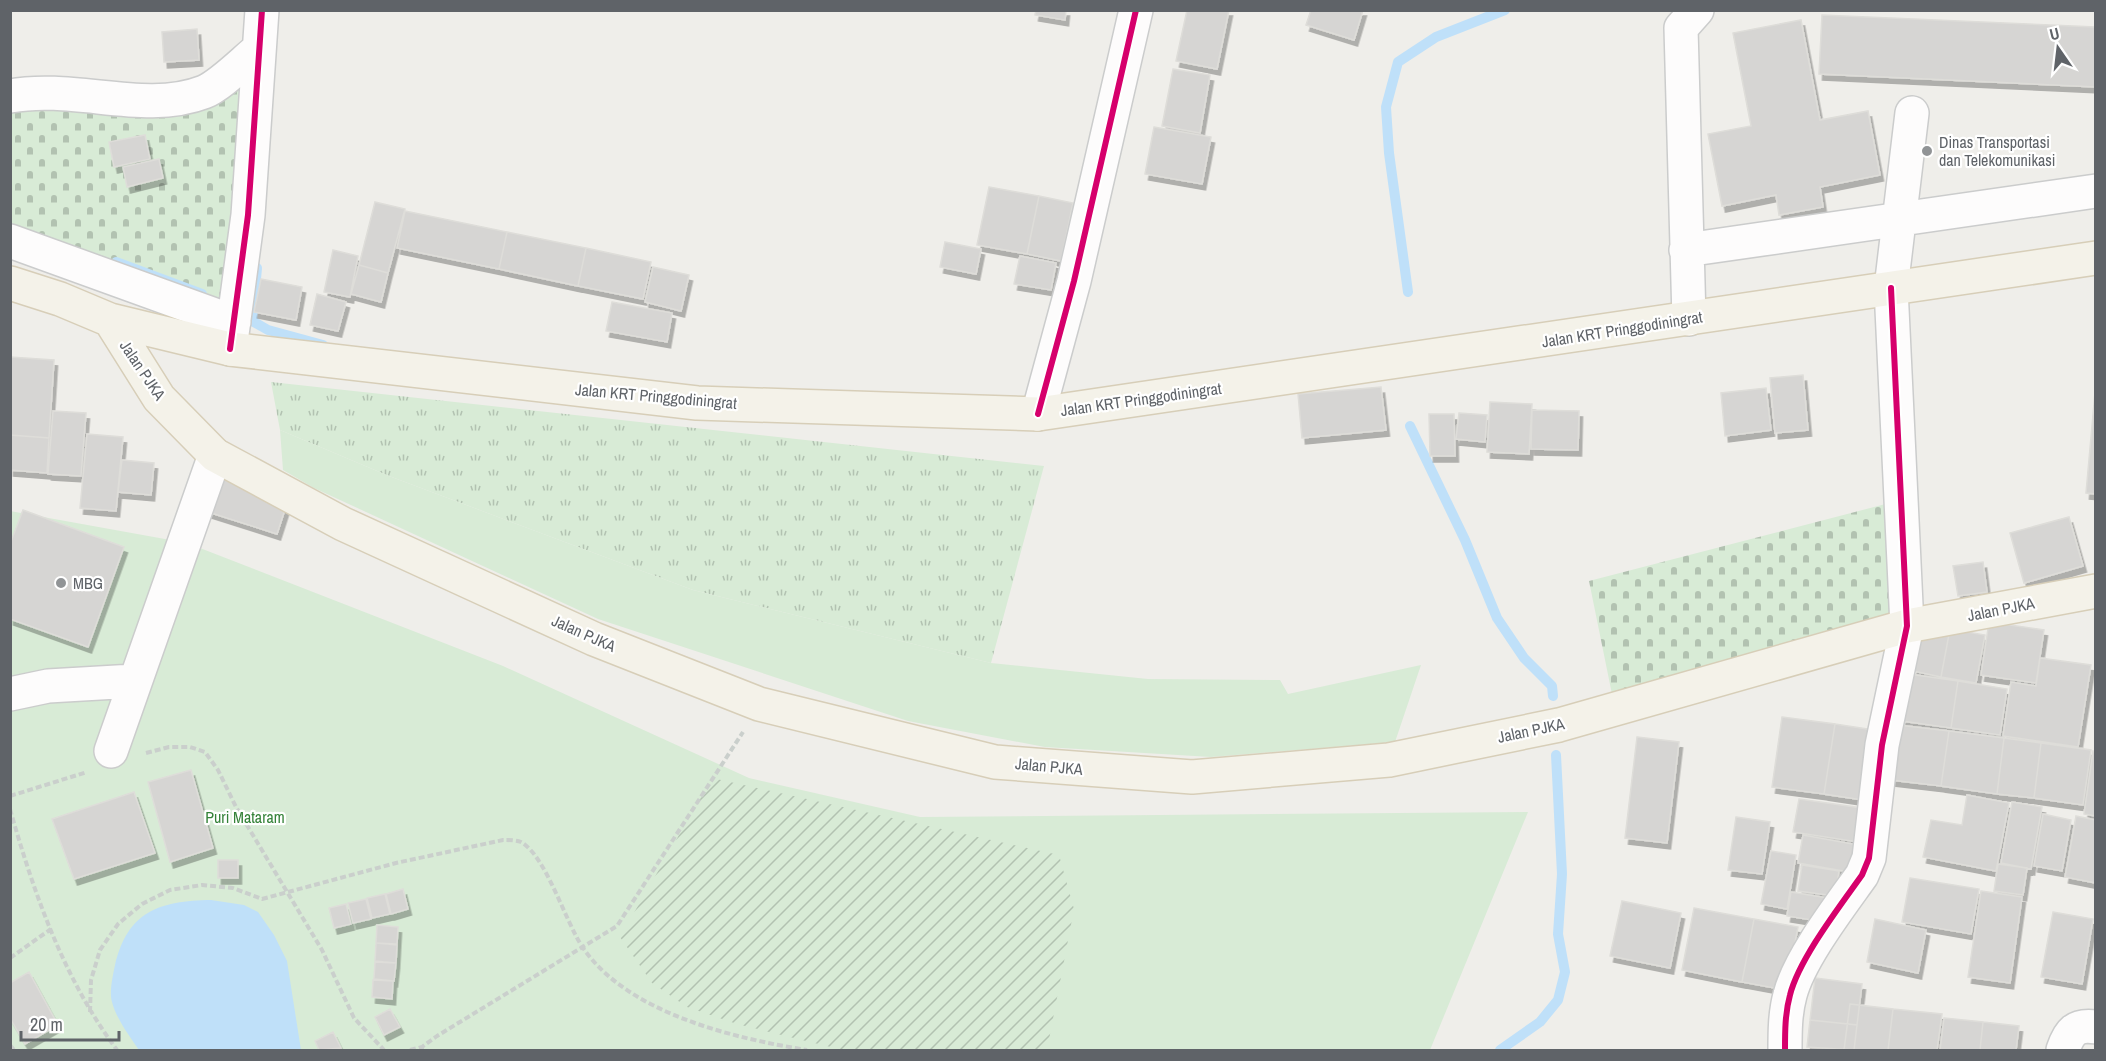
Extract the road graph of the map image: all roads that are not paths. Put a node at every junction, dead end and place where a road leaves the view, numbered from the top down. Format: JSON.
{"nodes":[{"id":1,"x":262,"y":10,"type":"edge"},
{"id":2,"x":1136,"y":10,"type":"edge"},
{"id":3,"x":1697,"y":10,"type":"edge"},
{"id":4,"x":259,"y":49,"type":"junction"},
{"id":5,"x":10,"y":96,"type":"edge"},
{"id":6,"x":1912,"y":112,"type":"dead end"},
{"id":7,"x":2096,"y":191,"type":"edge"},
{"id":8,"x":1900,"y":219,"type":"junction"},
{"id":9,"x":10,"y":241,"type":"edge"},
{"id":10,"x":1686,"y":250,"type":"junction"},
{"id":11,"x":2096,"y":258,"type":"edge"},
{"id":12,"x":10,"y":283,"type":"edge"},
{"id":13,"x":1891,"y":288,"type":"junction"},
{"id":14,"x":1689,"y":319,"type":"junction"},
{"id":15,"x":110,"y":320,"type":"junction"},
{"id":16,"x":232,"y":336,"type":"junction"},
{"id":17,"x":1038,"y":414,"type":"junction"},
{"id":18,"x":215,"y":455,"type":"junction"},
{"id":19,"x":2096,"y":591,"type":"edge"},
{"id":20,"x":1907,"y":626,"type":"junction"},
{"id":21,"x":134,"y":681,"type":"junction"},
{"id":22,"x":10,"y":694,"type":"edge"},
{"id":23,"x":100,"y":761,"type":"road end"},
{"id":24,"x":2096,"y":1027,"type":"edge"},
{"id":25,"x":1785,"y":1050,"type":"edge"},
{"id":26,"x":2063,"y":1050,"type":"edge"}],
"edges":[{"from":1,"to":4,"type":"street"},
{"from":2,"to":17,"type":"street"},
{"from":3,"to":10,"type":"street"},
{"from":4,"to":5,"type":"street"},
{"from":4,"to":16,"type":"street"},
{"from":6,"to":8,"type":"street"},
{"from":7,"to":8,"type":"street"},
{"from":8,"to":10,"type":"street"},
{"from":8,"to":13,"type":"street"},
{"from":9,"to":16,"type":"street"},
{"from":10,"to":14,"type":"street"},
{"from":11,"to":13,"type":"main road","name":"Jalan KRT Pringgodiningrat"},
{"from":12,"to":15,"type":"main road","name":"Jalan KRT Pringgodiningrat"},
{"from":13,"to":14,"type":"main road","name":"Jalan KRT Pringgodiningrat"},
{"from":13,"to":20,"type":"street"},
{"from":14,"to":17,"type":"main road","name":"Jalan KRT Pringgodiningrat"},
{"from":15,"to":16,"type":"main road","name":"Jalan KRT Pringgodiningrat"},
{"from":15,"to":18,"type":"main road","name":"Jalan PJKA"},
{"from":16,"to":17,"type":"main road","name":"Jalan KRT Pringgodiningrat"},
{"from":18,"to":20,"type":"main road","name":"Jalan PJKA"},
{"from":18,"to":21,"type":"street"},
{"from":19,"to":20,"type":"main road","name":"Jalan PJKA"},
{"from":20,"to":25,"type":"street"},
{"from":21,"to":22,"type":"street"},
{"from":21,"to":23,"type":"street"},
{"from":24,"to":26,"type":"street"}]}
